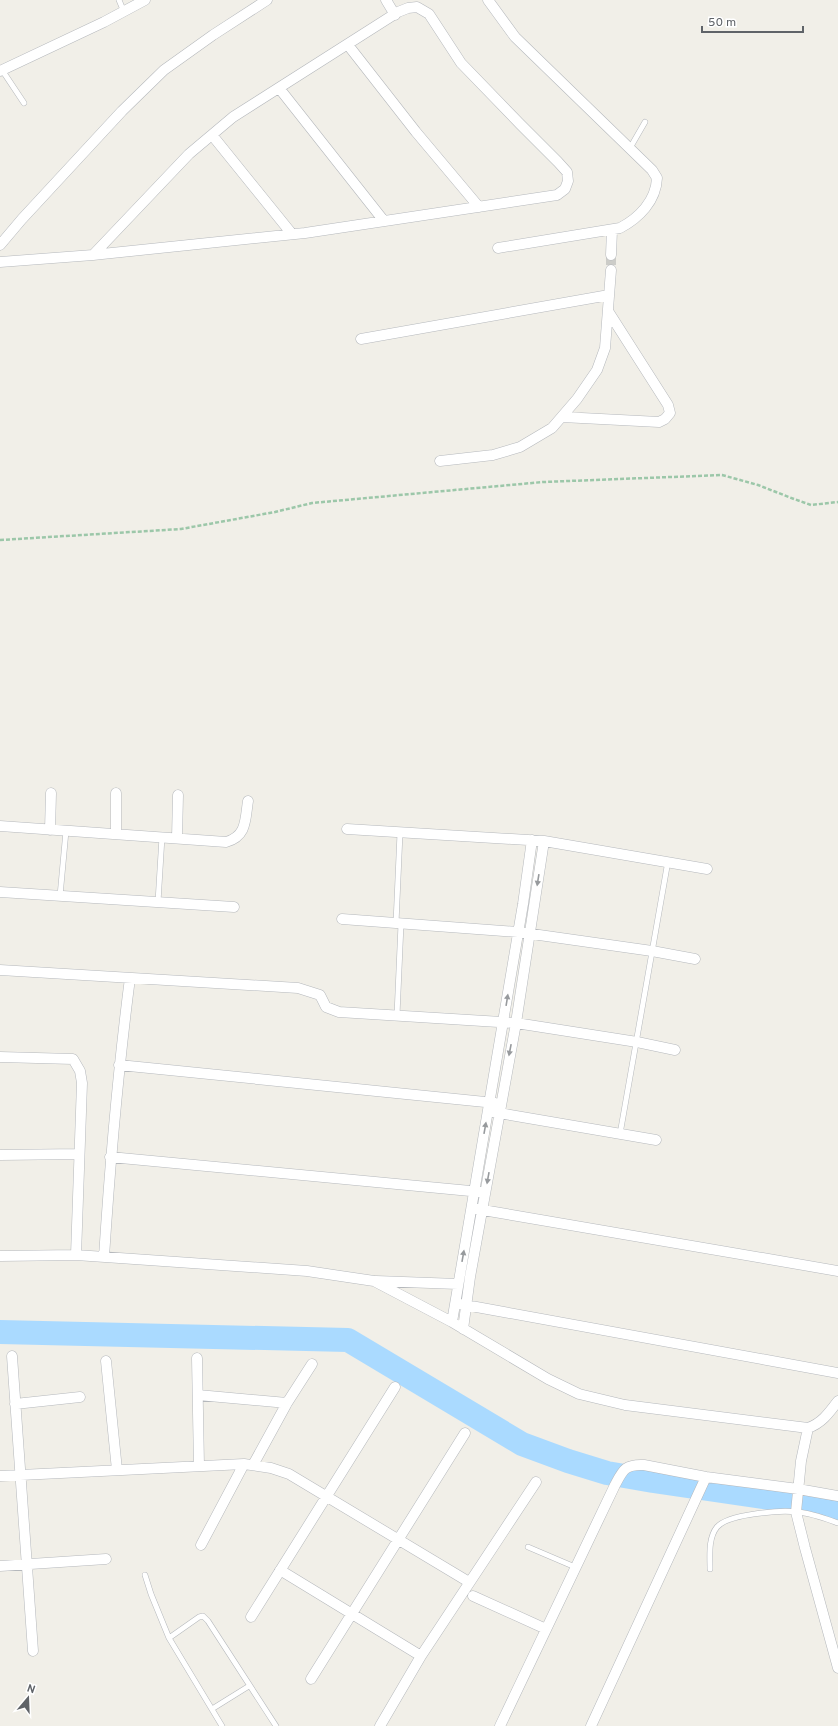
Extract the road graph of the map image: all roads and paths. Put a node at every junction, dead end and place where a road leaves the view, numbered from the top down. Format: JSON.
{"nodes":[{"id":1,"x":119,"y":0,"type":"edge"},
{"id":2,"x":145,"y":0,"type":"edge"},
{"id":3,"x":267,"y":0,"type":"edge"},
{"id":4,"x":386,"y":0,"type":"edge"},
{"id":5,"x":488,"y":0,"type":"edge"},
{"id":6,"x":124,"y":12,"type":"junction"},
{"id":7,"x":395,"y":15,"type":"junction"},
{"id":8,"x":348,"y":45,"type":"junction"},
{"id":9,"x":1,"y":70,"type":"edge"},
{"id":10,"x":279,"y":88,"type":"junction"},
{"id":11,"x":24,"y":104,"type":"dead end"},
{"id":12,"x":645,"y":122,"type":"dead end"},
{"id":13,"x":212,"y":135,"type":"junction"},
{"id":14,"x":630,"y":148,"type":"junction"},
{"id":15,"x":479,"y":207,"type":"junction"},
{"id":16,"x":384,"y":221,"type":"junction"},
{"id":17,"x":612,"y":230,"type":"junction"},
{"id":18,"x":292,"y":234,"type":"junction"},
{"id":19,"x":0,"y":245,"type":"edge"},
{"id":20,"x":498,"y":248,"type":"dead end"},
{"id":21,"x":93,"y":255,"type":"junction"},
{"id":22,"x":611,"y":255,"type":"tunnel mouth"},
{"id":23,"x":0,"y":262,"type":"edge"},
{"id":24,"x":611,"y":270,"type":"tunnel mouth"},
{"id":25,"x":610,"y":295,"type":"junction"},
{"id":26,"x":608,"y":311,"type":"junction"},
{"id":27,"x":360,"y":339,"type":"dead end"},
{"id":28,"x":562,"y":416,"type":"junction"},
{"id":29,"x":440,"y":461,"type":"dead end"},
{"id":30,"x":838,"y":502,"type":"edge"},
{"id":31,"x":0,"y":540,"type":"edge"},
{"id":32,"x":51,"y":793,"type":"dead end"},
{"id":33,"x":116,"y":793,"type":"dead end"},
{"id":34,"x":178,"y":794,"type":"dead end"},
{"id":35,"x":248,"y":801,"type":"dead end"},
{"id":36,"x":0,"y":826,"type":"edge"},
{"id":37,"x":347,"y":829,"type":"dead end"},
{"id":38,"x":50,"y":830,"type":"junction"},
{"id":39,"x":66,"y":831,"type":"junction"},
{"id":40,"x":400,"y":832,"type":"junction"},
{"id":41,"x":116,"y":834,"type":"junction"},
{"id":42,"x":162,"y":837,"type":"junction"},
{"id":43,"x":177,"y":838,"type":"junction"},
{"id":44,"x":532,"y":840,"type":"junction"},
{"id":45,"x":544,"y":841,"type":"junction"},
{"id":46,"x":668,"y":861,"type":"junction"},
{"id":47,"x":707,"y":869,"type":"dead end"},
{"id":48,"x":0,"y":892,"type":"edge"},
{"id":49,"x":60,"y":896,"type":"junction"},
{"id":50,"x":158,"y":902,"type":"junction"},
{"id":51,"x":234,"y":907,"type":"dead end"},
{"id":52,"x":342,"y":919,"type":"dead end"},
{"id":53,"x":399,"y":923,"type":"junction"},
{"id":54,"x":518,"y":932,"type":"junction"},
{"id":55,"x":528,"y":934,"type":"junction"},
{"id":56,"x":652,"y":951,"type":"junction"},
{"id":57,"x":695,"y":959,"type":"dead end"},
{"id":58,"x":0,"y":970,"type":"edge"},
{"id":59,"x":130,"y":978,"type":"junction"},
{"id":60,"x":397,"y":1016,"type":"junction"},
{"id":61,"x":503,"y":1022,"type":"junction"},
{"id":62,"x":516,"y":1023,"type":"junction"},
{"id":63,"x":637,"y":1042,"type":"junction"},
{"id":64,"x":675,"y":1050,"type":"dead end"},
{"id":65,"x":0,"y":1057,"type":"edge"},
{"id":66,"x":119,"y":1065,"type":"junction"},
{"id":67,"x":489,"y":1107,"type":"junction"},
{"id":68,"x":500,"y":1108,"type":"junction"},
{"id":69,"x":620,"y":1134,"type":"junction"},
{"id":70,"x":656,"y":1140,"type":"dead end"},
{"id":71,"x":0,"y":1154,"type":"edge"},
{"id":72,"x":79,"y":1154,"type":"junction"},
{"id":73,"x":110,"y":1158,"type":"junction"},
{"id":74,"x":474,"y":1191,"type":"junction"},
{"id":75,"x":485,"y":1193,"type":"junction"},
{"id":76,"x":471,"y":1208,"type":"junction"},
{"id":77,"x":482,"y":1210,"type":"junction"},
{"id":78,"x":76,"y":1255,"type":"junction"},
{"id":79,"x":0,"y":1256,"type":"edge"},
{"id":80,"x":104,"y":1257,"type":"junction"},
{"id":81,"x":838,"y":1271,"type":"edge"},
{"id":82,"x":374,"y":1281,"type":"junction"},
{"id":83,"x":458,"y":1284,"type":"junction"},
{"id":84,"x":455,"y":1303,"type":"junction"},
{"id":85,"x":466,"y":1305,"type":"junction"},
{"id":86,"x":452,"y":1322,"type":"junction"},
{"id":87,"x":463,"y":1329,"type":"junction"},
{"id":88,"x":12,"y":1356,"type":"dead end"},
{"id":89,"x":198,"y":1358,"type":"dead end"},
{"id":90,"x":106,"y":1361,"type":"dead end"},
{"id":91,"x":312,"y":1364,"type":"dead end"},
{"id":92,"x":838,"y":1373,"type":"edge"},
{"id":93,"x":395,"y":1387,"type":"dead end"},
{"id":94,"x":198,"y":1395,"type":"junction"},
{"id":95,"x":80,"y":1397,"type":"dead end"},
{"id":96,"x":838,"y":1401,"type":"edge"},
{"id":97,"x":287,"y":1403,"type":"junction"},
{"id":98,"x":15,"y":1404,"type":"junction"},
{"id":99,"x":808,"y":1428,"type":"junction"},
{"id":100,"x":465,"y":1433,"type":"dead end"},
{"id":101,"x":249,"y":1465,"type":"junction"},
{"id":102,"x":199,"y":1466,"type":"junction"},
{"id":103,"x":116,"y":1470,"type":"junction"},
{"id":104,"x":20,"y":1475,"type":"junction"},
{"id":105,"x":0,"y":1476,"type":"edge"},
{"id":106,"x":705,"y":1480,"type":"junction"},
{"id":107,"x":536,"y":1482,"type":"dead end"},
{"id":108,"x":798,"y":1489,"type":"junction"},
{"id":109,"x":326,"y":1496,"type":"junction"},
{"id":110,"x":838,"y":1496,"type":"edge"},
{"id":111,"x":796,"y":1512,"type":"junction"},
{"id":112,"x":838,"y":1523,"type":"edge"},
{"id":113,"x":397,"y":1540,"type":"junction"},
{"id":114,"x":201,"y":1545,"type":"dead end"},
{"id":115,"x":528,"y":1547,"type":"dead end"},
{"id":116,"x":106,"y":1559,"type":"dead end"},
{"id":117,"x":26,"y":1564,"type":"junction"},
{"id":118,"x":0,"y":1566,"type":"edge"},
{"id":119,"x":575,"y":1567,"type":"junction"},
{"id":120,"x":710,"y":1569,"type":"dead end"},
{"id":121,"x":280,"y":1570,"type":"junction"},
{"id":122,"x":145,"y":1575,"type":"dead end"},
{"id":123,"x":470,"y":1582,"type":"junction"},
{"id":124,"x":473,"y":1596,"type":"dead end"},
{"id":125,"x":352,"y":1614,"type":"junction"},
{"id":126,"x":251,"y":1617,"type":"dead end"},
{"id":127,"x":546,"y":1629,"type":"junction"},
{"id":128,"x":169,"y":1638,"type":"junction"},
{"id":129,"x":33,"y":1651,"type":"dead end"},
{"id":130,"x":421,"y":1656,"type":"junction"},
{"id":131,"x":838,"y":1668,"type":"edge"},
{"id":132,"x":311,"y":1679,"type":"dead end"},
{"id":133,"x":249,"y":1686,"type":"junction"},
{"id":134,"x":212,"y":1709,"type":"junction"},
{"id":135,"x":222,"y":1726,"type":"edge"},
{"id":136,"x":276,"y":1726,"type":"edge"},
{"id":137,"x":380,"y":1726,"type":"edge"},
{"id":138,"x":500,"y":1726,"type":"edge"},
{"id":139,"x":591,"y":1726,"type":"edge"}],
"edges":[{"from":1,"to":6,"type":"lane"},
{"from":2,"to":6,"type":"street"},
{"from":3,"to":19,"type":"street"},
{"from":4,"to":7,"type":"street"},
{"from":5,"to":14,"type":"street"},
{"from":6,"to":9,"type":"street"},
{"from":7,"to":8,"type":"street"},
{"from":7,"to":15,"type":"street"},
{"from":8,"to":10,"type":"street"},
{"from":8,"to":15,"type":"street"},
{"from":9,"to":11,"type":"lane"},
{"from":10,"to":13,"type":"street"},
{"from":10,"to":16,"type":"street"},
{"from":12,"to":14,"type":"lane"},
{"from":13,"to":18,"type":"street"},
{"from":13,"to":21,"type":"street"},
{"from":14,"to":17,"type":"street"},
{"from":15,"to":16,"type":"street"},
{"from":16,"to":18,"type":"street"},
{"from":17,"to":20,"type":"street"},
{"from":17,"to":22,"type":"street"},
{"from":18,"to":21,"type":"street"},
{"from":21,"to":23,"type":"street"},
{"from":24,"to":25,"type":"street"},
{"from":25,"to":26,"type":"street"},
{"from":25,"to":27,"type":"street"},
{"from":26,"to":28,"type":"street"},
{"from":26,"to":28,"type":"street"},
{"from":28,"to":29,"type":"street"},
{"from":30,"to":31,"type":"path"},
{"from":32,"to":38,"type":"street"},
{"from":33,"to":41,"type":"street"},
{"from":34,"to":43,"type":"street"},
{"from":35,"to":43,"type":"street"},
{"from":36,"to":38,"type":"street"},
{"from":37,"to":40,"type":"street"},
{"from":38,"to":39,"type":"street"},
{"from":39,"to":41,"type":"street"},
{"from":39,"to":49,"type":"lane"},
{"from":40,"to":44,"type":"street"},
{"from":40,"to":53,"type":"lane"},
{"from":41,"to":42,"type":"street"},
{"from":42,"to":43,"type":"street"},
{"from":42,"to":50,"type":"lane"},
{"from":44,"to":45,"type":"street"},
{"from":44,"to":54,"type":"street"},
{"from":45,"to":46,"type":"street"},
{"from":45,"to":55,"type":"street","one_way":true},
{"from":46,"to":47,"type":"street"},
{"from":46,"to":56,"type":"lane"},
{"from":48,"to":49,"type":"street"},
{"from":49,"to":50,"type":"street"},
{"from":50,"to":51,"type":"street"},
{"from":52,"to":53,"type":"street"},
{"from":53,"to":54,"type":"street"},
{"from":53,"to":60,"type":"lane"},
{"from":54,"to":55,"type":"street"},
{"from":61,"to":54,"type":"street","one_way":true},
{"from":55,"to":56,"type":"street"},
{"from":55,"to":62,"type":"street"},
{"from":56,"to":57,"type":"street"},
{"from":56,"to":63,"type":"lane"},
{"from":58,"to":59,"type":"street"},
{"from":59,"to":60,"type":"street"},
{"from":59,"to":66,"type":"street"},
{"from":60,"to":61,"type":"street"},
{"from":61,"to":62,"type":"street"},
{"from":61,"to":67,"type":"street"},
{"from":62,"to":63,"type":"street"},
{"from":62,"to":68,"type":"street","one_way":true},
{"from":63,"to":64,"type":"street"},
{"from":63,"to":69,"type":"lane"},
{"from":65,"to":72,"type":"street"},
{"from":66,"to":67,"type":"street"},
{"from":66,"to":73,"type":"street"},
{"from":67,"to":68,"type":"street"},
{"from":74,"to":67,"type":"street","one_way":true},
{"from":68,"to":69,"type":"street"},
{"from":68,"to":75,"type":"street","one_way":true},
{"from":69,"to":70,"type":"street"},
{"from":71,"to":72,"type":"street"},
{"from":72,"to":78,"type":"street"},
{"from":73,"to":74,"type":"street"},
{"from":73,"to":80,"type":"street"},
{"from":74,"to":75,"type":"street"},
{"from":74,"to":76,"type":"street"},
{"from":75,"to":77,"type":"street"},
{"from":76,"to":77,"type":"street"},
{"from":83,"to":76,"type":"street","one_way":true},
{"from":77,"to":81,"type":"street"},
{"from":77,"to":85,"type":"street"},
{"from":78,"to":79,"type":"street"},
{"from":78,"to":80,"type":"street"},
{"from":80,"to":82,"type":"street"},
{"from":82,"to":83,"type":"street"},
{"from":82,"to":86,"type":"street"},
{"from":83,"to":84,"type":"street"},
{"from":84,"to":85,"type":"street"},
{"from":84,"to":86,"type":"street"},
{"from":85,"to":87,"type":"street"},
{"from":85,"to":92,"type":"street"},
{"from":86,"to":87,"type":"street"},
{"from":87,"to":99,"type":"street"},
{"from":88,"to":98,"type":"street"},
{"from":89,"to":94,"type":"street"},
{"from":90,"to":103,"type":"street"},
{"from":91,"to":97,"type":"street"},
{"from":93,"to":109,"type":"street"},
{"from":94,"to":97,"type":"street"},
{"from":94,"to":102,"type":"street"},
{"from":95,"to":98,"type":"street"},
{"from":96,"to":99,"type":"street"},
{"from":97,"to":101,"type":"street"},
{"from":98,"to":104,"type":"street"},
{"from":99,"to":108,"type":"street"},
{"from":100,"to":113,"type":"street"},
{"from":101,"to":102,"type":"street"},
{"from":101,"to":109,"type":"street"},
{"from":101,"to":114,"type":"street"},
{"from":102,"to":103,"type":"street"},
{"from":103,"to":104,"type":"street"},
{"from":104,"to":105,"type":"street"},
{"from":104,"to":117,"type":"street"},
{"from":106,"to":108,"type":"street"},
{"from":106,"to":119,"type":"street"},
{"from":106,"to":139,"type":"street"},
{"from":107,"to":123,"type":"street"},
{"from":108,"to":110,"type":"street"},
{"from":108,"to":111,"type":"street"},
{"from":109,"to":113,"type":"street"},
{"from":109,"to":121,"type":"street"},
{"from":111,"to":112,"type":"lane"},
{"from":111,"to":120,"type":"lane"},
{"from":111,"to":131,"type":"street"},
{"from":113,"to":123,"type":"street"},
{"from":113,"to":125,"type":"street"},
{"from":115,"to":119,"type":"lane"},
{"from":116,"to":117,"type":"street"},
{"from":117,"to":118,"type":"street"},
{"from":117,"to":129,"type":"street"},
{"from":119,"to":127,"type":"street"},
{"from":121,"to":125,"type":"street"},
{"from":121,"to":126,"type":"street"},
{"from":122,"to":128,"type":"lane"},
{"from":123,"to":130,"type":"street"},
{"from":124,"to":127,"type":"street"},
{"from":125,"to":130,"type":"street"},
{"from":125,"to":132,"type":"street"},
{"from":127,"to":138,"type":"street"},
{"from":128,"to":133,"type":"lane"},
{"from":128,"to":134,"type":"lane"},
{"from":130,"to":137,"type":"street"},
{"from":133,"to":134,"type":"lane"},
{"from":133,"to":136,"type":"lane"},
{"from":134,"to":135,"type":"lane"}]}
